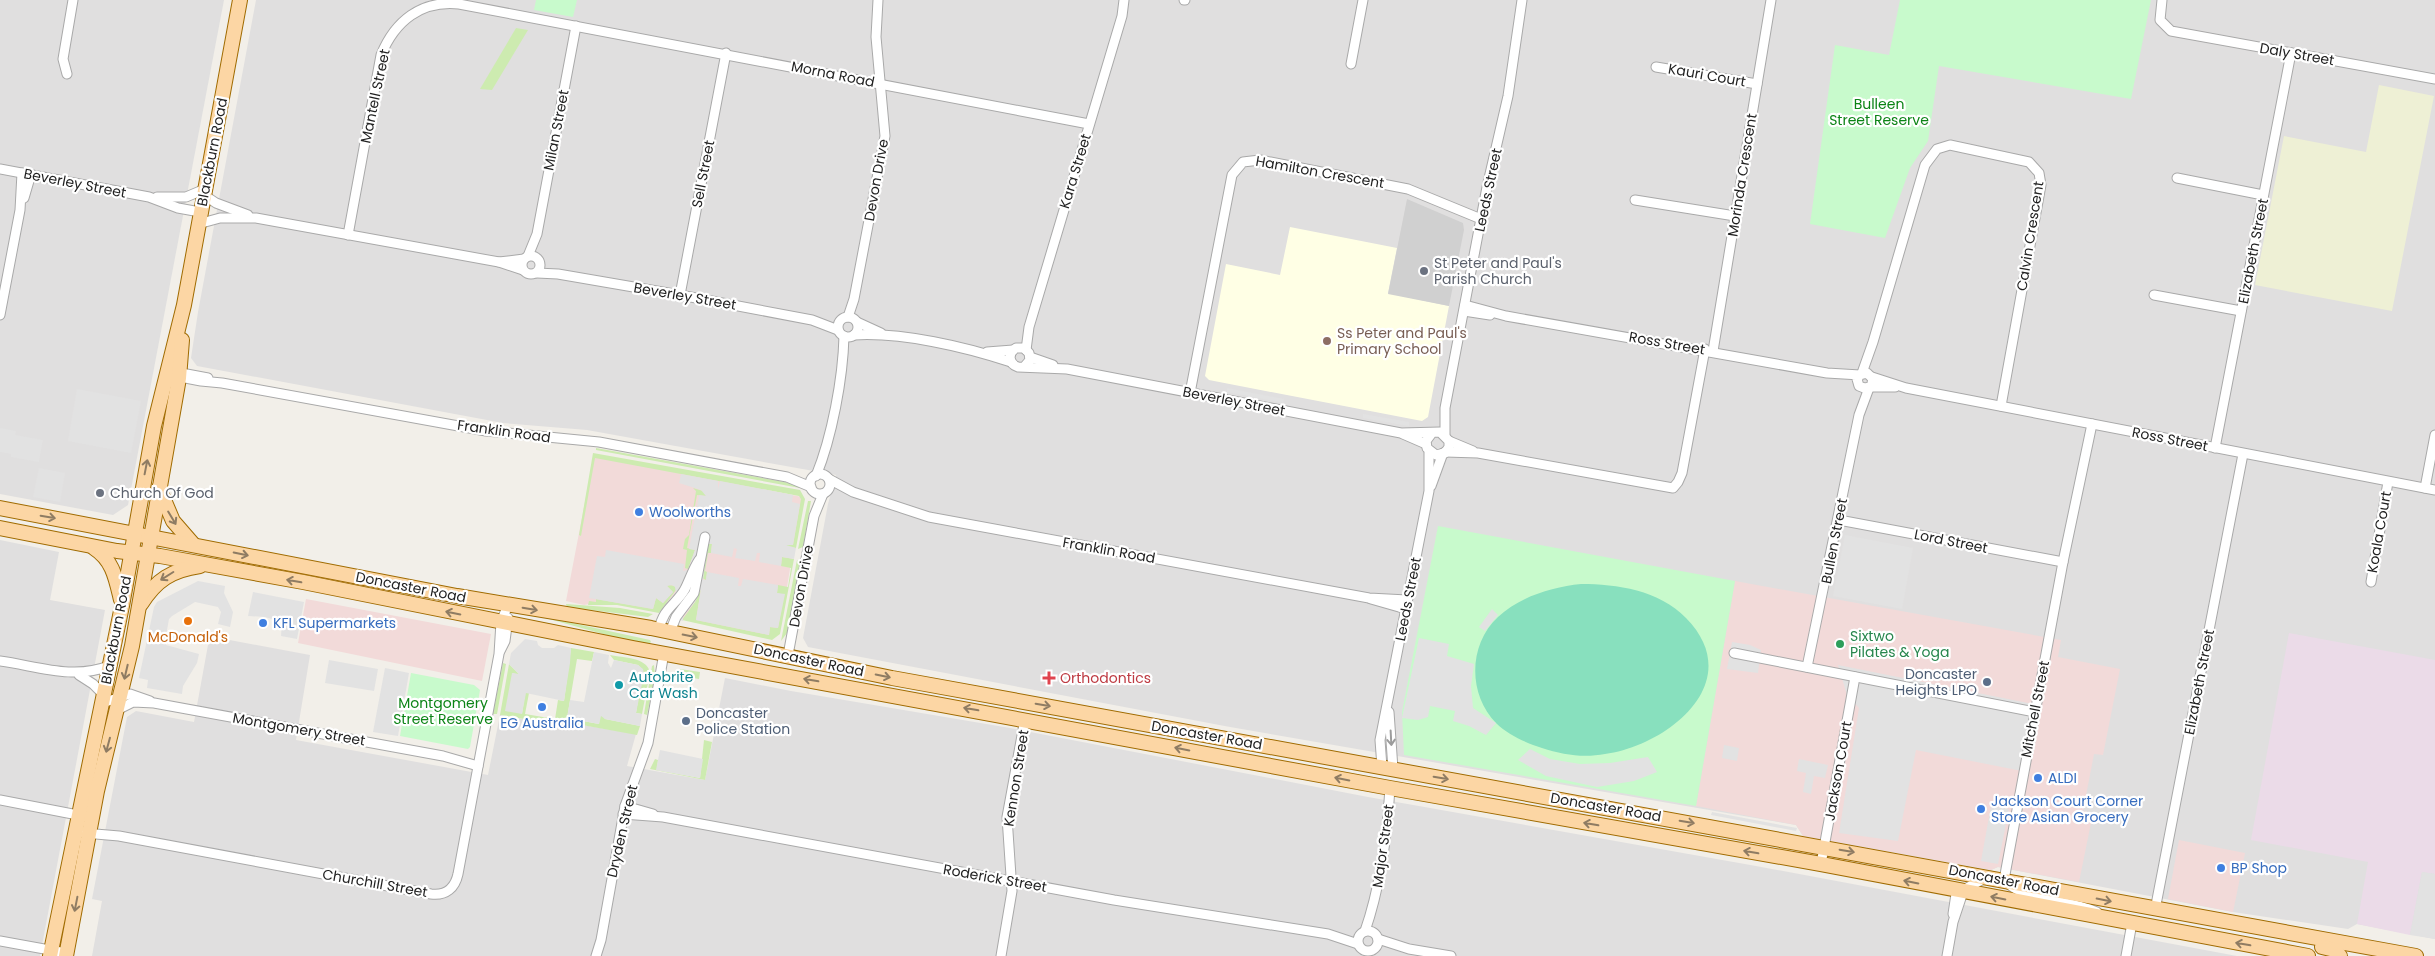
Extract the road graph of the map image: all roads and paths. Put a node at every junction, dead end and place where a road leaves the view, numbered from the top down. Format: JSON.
{"nodes":[{"id":1,"x":74,"y":0,"type":"edge"},
{"id":2,"x":240,"y":0,"type":"edge"},
{"id":3,"x":878,"y":0,"type":"edge"},
{"id":4,"x":1124,"y":0,"type":"edge"},
{"id":5,"x":1130,"y":0,"type":"edge"},
{"id":6,"x":1363,"y":0,"type":"edge"},
{"id":7,"x":1522,"y":0,"type":"edge"},
{"id":8,"x":1771,"y":0,"type":"edge"},
{"id":9,"x":2162,"y":0,"type":"edge"},
{"id":10,"x":1122,"y":16,"type":"junction"},
{"id":11,"x":576,"y":26,"type":"junction"},
{"id":12,"x":2290,"y":53,"type":"junction"},
{"id":13,"x":726,"y":54,"type":"junction"},
{"id":14,"x":1351,"y":64,"type":"dead end"},
{"id":15,"x":1656,"y":67,"type":"dead end"},
{"id":16,"x":66,"y":74,"type":"dead end"},
{"id":17,"x":2435,"y":79,"type":"edge"},
{"id":18,"x":881,"y":83,"type":"junction"},
{"id":19,"x":1757,"y":84,"type":"junction"},
{"id":20,"x":1089,"y":124,"type":"junction"},
{"id":21,"x":1937,"y":149,"type":"joint"},
{"id":22,"x":0,"y":169,"type":"edge"},
{"id":23,"x":26,"y":174,"type":"junction"},
{"id":24,"x":2177,"y":178,"type":"dead end"},
{"id":25,"x":204,"y":192,"type":"junction"},
{"id":26,"x":2263,"y":195,"type":"junction"},
{"id":27,"x":149,"y":197,"type":"junction"},
{"id":28,"x":1635,"y":200,"type":"dead end"},
{"id":29,"x":1735,"y":216,"type":"junction"},
{"id":30,"x":199,"y":218,"type":"junction"},
{"id":31,"x":256,"y":218,"type":"junction"},
{"id":32,"x":1481,"y":219,"type":"junction"},
{"id":33,"x":537,"y":234,"type":"junction"},
{"id":34,"x":348,"y":235,"type":"junction"},
{"id":35,"x":526,"y":258,"type":"junction"},
{"id":36,"x":539,"y":260,"type":"junction"},
{"id":37,"x":499,"y":262,"type":"junction"},
{"id":38,"x":523,"y":270,"type":"junction"},
{"id":39,"x":537,"y":273,"type":"junction"},
{"id":40,"x":558,"y":274,"type":"junction"},
{"id":41,"x":680,"y":295,"type":"junction"},
{"id":42,"x":2154,"y":295,"type":"dead end"},
{"id":43,"x":1464,"y":308,"type":"junction"},
{"id":44,"x":2241,"y":311,"type":"junction"},
{"id":45,"x":0,"y":315,"type":"edge"},
{"id":46,"x":850,"y":319,"type":"junction"},
{"id":47,"x":812,"y":320,"type":"junction"},
{"id":48,"x":1029,"y":327,"type":"junction"},
{"id":49,"x":881,"y":333,"type":"junction"},
{"id":50,"x":847,"y":335,"type":"junction"},
{"id":51,"x":1873,"y":342,"type":"junction"},
{"id":52,"x":1015,"y":349,"type":"junction"},
{"id":53,"x":1709,"y":350,"type":"junction"},
{"id":54,"x":976,"y":352,"type":"junction"},
{"id":55,"x":1028,"y":353,"type":"junction"},
{"id":56,"x":1011,"y":362,"type":"junction"},
{"id":57,"x":1024,"y":367,"type":"junction"},
{"id":58,"x":1067,"y":369,"type":"junction"},
{"id":59,"x":175,"y":374,"type":"junction"},
{"id":60,"x":1872,"y":376,"type":"junction"},
{"id":61,"x":1863,"y":382,"type":"junction"},
{"id":62,"x":1906,"y":388,"type":"junction"},
{"id":63,"x":1190,"y":393,"type":"junction"},
{"id":64,"x":2001,"y":406,"type":"junction"},
{"id":65,"x":1445,"y":408,"type":"junction"},
{"id":66,"x":2092,"y":424,"type":"junction"},
{"id":67,"x":1401,"y":433,"type":"junction"},
{"id":68,"x":1433,"y":433,"type":"junction"},
{"id":69,"x":2435,"y":435,"type":"edge"},
{"id":70,"x":1447,"y":438,"type":"junction"},
{"id":71,"x":1428,"y":448,"type":"junction"},
{"id":72,"x":2215,"y":448,"type":"junction"},
{"id":73,"x":826,"y":452,"type":"junction"},
{"id":74,"x":1478,"y":452,"type":"junction"},
{"id":75,"x":1444,"y":453,"type":"junction"},
{"id":76,"x":2243,"y":454,"type":"junction"},
{"id":77,"x":816,"y":476,"type":"junction"},
{"id":78,"x":787,"y":477,"type":"junction"},
{"id":79,"x":828,"y":478,"type":"junction"},
{"id":80,"x":2388,"y":482,"type":"junction"},
{"id":81,"x":159,"y":487,"type":"junction"},
{"id":82,"x":2425,"y":488,"type":"junction"},
{"id":83,"x":1429,"y":490,"type":"junction"},
{"id":84,"x":2435,"y":490,"type":"edge"},
{"id":85,"x":819,"y":491,"type":"junction"},
{"id":86,"x":853,"y":492,"type":"junction"},
{"id":87,"x":0,"y":508,"type":"edge"},
{"id":88,"x":1839,"y":520,"type":"junction"},
{"id":89,"x":0,"y":528,"type":"edge"},
{"id":90,"x":134,"y":533,"type":"junction"},
{"id":91,"x":151,"y":536,"type":"junction"},
{"id":92,"x":705,"y":537,"type":"dead end"},
{"id":93,"x":193,"y":544,"type":"junction"},
{"id":94,"x":91,"y":546,"type":"junction"},
{"id":95,"x":131,"y":552,"type":"junction"},
{"id":96,"x":148,"y":554,"type":"junction"},
{"id":97,"x":700,"y":557,"type":"junction"},
{"id":98,"x":2063,"y":562,"type":"junction"},
{"id":99,"x":211,"y":565,"type":"junction"},
{"id":100,"x":688,"y":580,"type":"junction"},
{"id":101,"x":2371,"y":582,"type":"dead end"},
{"id":102,"x":698,"y":583,"type":"junction"},
{"id":103,"x":508,"y":605,"type":"junction"},
{"id":104,"x":1407,"y":605,"type":"junction"},
{"id":105,"x":122,"y":606,"type":"junction"},
{"id":106,"x":138,"y":610,"type":"junction"},
{"id":107,"x":505,"y":622,"type":"junction"},
{"id":108,"x":664,"y":631,"type":"junction"},
{"id":109,"x":1734,"y":653,"type":"dead end"},
{"id":110,"x":788,"y":655,"type":"junction"},
{"id":111,"x":663,"y":659,"type":"junction"},
{"id":112,"x":0,"y":661,"type":"edge"},
{"id":113,"x":109,"y":666,"type":"junction"},
{"id":114,"x":1807,"y":667,"type":"junction"},
{"id":115,"x":76,"y":674,"type":"junction"},
{"id":116,"x":1855,"y":677,"type":"junction"},
{"id":117,"x":103,"y":699,"type":"junction"},
{"id":118,"x":119,"y":704,"type":"junction"},
{"id":119,"x":2035,"y":712,"type":"junction"},
{"id":120,"x":1025,"y":719,"type":"junction"},
{"id":121,"x":479,"y":762,"type":"junction"},
{"id":122,"x":1387,"y":768,"type":"junction"},
{"id":123,"x":1390,"y":788,"type":"junction"},
{"id":124,"x":0,"y":800,"type":"edge"},
{"id":125,"x":624,"y":810,"type":"junction"},
{"id":126,"x":76,"y":822,"type":"junction"},
{"id":127,"x":90,"y":826,"type":"junction"},
{"id":128,"x":1824,"y":847,"type":"junction"},
{"id":129,"x":1821,"y":864,"type":"junction"},
{"id":130,"x":1987,"y":877,"type":"junction"},
{"id":131,"x":2004,"y":880,"type":"junction"},
{"id":132,"x":1011,"y":881,"type":"junction"},
{"id":133,"x":1961,"y":891,"type":"junction"},
{"id":134,"x":2155,"y":910,"type":"junction"},
{"id":135,"x":2113,"y":919,"type":"junction"},
{"id":136,"x":2132,"y":924,"type":"junction"},
{"id":137,"x":2247,"y":926,"type":"junction"},
{"id":138,"x":601,"y":940,"type":"junction"},
{"id":139,"x":0,"y":941,"type":"edge"},
{"id":140,"x":1367,"y":944,"type":"edge"},
{"id":141,"x":51,"y":953,"type":"edge"},
{"id":142,"x":66,"y":955,"type":"edge"},
{"id":143,"x":596,"y":956,"type":"edge"},
{"id":144,"x":601,"y":956,"type":"edge"},
{"id":145,"x":1001,"y":956,"type":"edge"},
{"id":146,"x":1451,"y":956,"type":"edge"},
{"id":147,"x":1947,"y":956,"type":"edge"},
{"id":148,"x":2126,"y":956,"type":"edge"},
{"id":149,"x":2308,"y":956,"type":"edge"},
{"id":150,"x":2340,"y":956,"type":"edge"},
{"id":151,"x":2413,"y":956,"type":"edge"}],
"edges":[{"from":1,"to":16,"type":"street"},
{"from":2,"to":25,"type":"main road","name":"Blackburn Road"},
{"from":3,"to":18,"type":"street","name":"Devon Drive"},
{"from":4,"to":10,"type":"street","name":"Kara Street"},
{"from":5,"to":10,"type":"street","name":"Kara Street"},
{"from":6,"to":14,"type":"street"},
{"from":7,"to":32,"type":"street","name":"Leeds Street"},
{"from":8,"to":19,"type":"street","name":"Morinda Crescent"},
{"from":9,"to":12,"type":"street","name":"Daly Street"},
{"from":10,"to":20,"type":"street","name":"Kara Street"},
{"from":11,"to":13,"type":"street","name":"Morna Road"},
{"from":11,"to":33,"type":"street","name":"Milan Street"},
{"from":11,"to":34,"type":"street","name":"Mantell Street"},
{"from":12,"to":17,"type":"street","name":"Daly Street"},
{"from":12,"to":26,"type":"street","name":"Elizabeth Street"},
{"from":13,"to":18,"type":"street","name":"Morna Road"},
{"from":13,"to":41,"type":"street","name":"Sell Street"},
{"from":15,"to":19,"type":"street","name":"Kauri Court"},
{"from":18,"to":20,"type":"street","name":"Morna Road"},
{"from":18,"to":46,"type":"street","name":"Devon Drive"},
{"from":19,"to":29,"type":"street","name":"Morinda Crescent"},
{"from":20,"to":48,"type":"street","name":"Kara Street"},
{"from":21,"to":51,"type":"street","name":"Bullen Street"},
{"from":21,"to":64,"type":"street","name":"Calvin Crescent"},
{"from":22,"to":23,"type":"street","name":"Beverley Street"},
{"from":23,"to":27,"type":"street","name":"Beverley Street"},
{"from":23,"to":45,"type":"street"},
{"from":24,"to":26,"type":"street"},
{"from":25,"to":27,"type":"street","name":"Beverley Street"},
{"from":25,"to":30,"type":"main road","name":"Blackburn Road"},
{"from":25,"to":31,"type":"street","name":"Beverley Street"},
{"from":26,"to":44,"type":"street","name":"Elizabeth Street"},
{"from":27,"to":30,"type":"street","name":"Beverley Street"},
{"from":28,"to":29,"type":"street"},
{"from":29,"to":53,"type":"street","name":"Morinda Crescent"},
{"from":30,"to":31,"type":"street","name":"Beverley Street"},
{"from":30,"to":59,"type":"main road","name":"Blackburn Road"},
{"from":31,"to":34,"type":"street","name":"Beverley Street"},
{"from":32,"to":43,"type":"street","name":"Leeds Street"},
{"from":32,"to":63,"type":"street","name":"Hamilton Crescent"},
{"from":33,"to":35,"type":"street","name":"Milan Street"},
{"from":33,"to":36,"type":"street","name":"Milan Street"},
{"from":34,"to":37,"type":"street","name":"Beverley Street"},
{"from":35,"to":36,"type":"street"},
{"from":35,"to":37,"type":"street","name":"Beverley Street"},
{"from":35,"to":38,"type":"street"},
{"from":36,"to":39,"type":"street"},
{"from":36,"to":40,"type":"street","name":"Beverley Street"},
{"from":37,"to":38,"type":"street","name":"Beverley Street"},
{"from":38,"to":39,"type":"street"},
{"from":39,"to":40,"type":"street","name":"Beverley Street"},
{"from":40,"to":41,"type":"street","name":"Beverley Street"},
{"from":41,"to":47,"type":"street","name":"Beverley Street"},
{"from":42,"to":44,"type":"street"},
{"from":43,"to":53,"type":"street","name":"Ross Street"},
{"from":43,"to":65,"type":"street","name":"Leeds Street"},
{"from":44,"to":72,"type":"street","name":"Elizabeth Street"},
{"from":46,"to":47,"type":"street","name":"Beverley Street"},
{"from":46,"to":49,"type":"street","name":"Beverley Street"},
{"from":46,"to":50,"type":"street"},
{"from":46,"to":50,"type":"street"},
{"from":47,"to":50,"type":"street","name":"Beverley Street"},
{"from":48,"to":52,"type":"street","name":"Kara Street"},
{"from":48,"to":55,"type":"street","name":"Kara Street"},
{"from":49,"to":50,"type":"street","name":"Beverley Street"},
{"from":49,"to":54,"type":"street","name":"Beverley Street"},
{"from":50,"to":73,"type":"street"},
{"from":51,"to":60,"type":"street","name":"Bullen Street"},
{"from":51,"to":61,"type":"street","name":"Bullen Street"},
{"from":52,"to":54,"type":"street","name":"Beverley Street"},
{"from":52,"to":55,"type":"street"},
{"from":52,"to":56,"type":"street"},
{"from":53,"to":61,"type":"street","name":"Ross Street"},
{"from":53,"to":74,"type":"street","name":"Morinda Crescent"},
{"from":54,"to":56,"type":"street","name":"Beverley Street"},
{"from":55,"to":57,"type":"street"},
{"from":55,"to":58,"type":"street","name":"Beverley Street"},
{"from":56,"to":57,"type":"street"},
{"from":57,"to":58,"type":"street","name":"Beverley Street"},
{"from":58,"to":63,"type":"street","name":"Beverley Street"},
{"from":59,"to":78,"type":"street","name":"Franklin Road"},
{"from":59,"to":81,"type":"main road","name":"Blackburn Road"},
{"from":90,"to":59,"type":"main road","name":"Blackburn Road","one_way":true},
{"from":60,"to":61,"type":"street","name":"Ross Street"},
{"from":60,"to":62,"type":"street","name":"Ross Street"},
{"from":61,"to":62,"type":"street","name":"Ross Street"},
{"from":61,"to":88,"type":"street","name":"Bullen Street"},
{"from":62,"to":64,"type":"street","name":"Ross Street"},
{"from":63,"to":67,"type":"street","name":"Beverley Street"},
{"from":64,"to":66,"type":"street","name":"Ross Street"},
{"from":65,"to":68,"type":"street","name":"Leeds Street"},
{"from":65,"to":70,"type":"street","name":"Leeds Street"},
{"from":66,"to":72,"type":"street","name":"Ross Street"},
{"from":66,"to":98,"type":"street","name":"Mitchell Street"},
{"from":67,"to":68,"type":"street","name":"Beverley Street"},
{"from":67,"to":71,"type":"street","name":"Beverley Street"},
{"from":68,"to":70,"type":"street","name":"Morinda Crescent"},
{"from":68,"to":71,"type":"street","name":"Leeds Street"},
{"from":69,"to":82,"type":"street"},
{"from":70,"to":74,"type":"street","name":"Morinda Crescent"},
{"from":70,"to":75,"type":"street","name":"Leeds Street"},
{"from":71,"to":75,"type":"street","name":"Morinda Crescent"},
{"from":71,"to":83,"type":"street","name":"Leeds Street"},
{"from":72,"to":76,"type":"street","name":"Ross Street"},
{"from":73,"to":77,"type":"street"},
{"from":73,"to":79,"type":"street"},
{"from":74,"to":75,"type":"street","name":"Morinda Crescent"},
{"from":75,"to":83,"type":"street","name":"Leeds Street"},
{"from":76,"to":80,"type":"street","name":"Ross Street"},
{"from":76,"to":134,"type":"street","name":"Elizabeth Street"},
{"from":77,"to":78,"type":"street","name":"Franklin Road"},
{"from":77,"to":79,"type":"street","name":"Franklin Road"},
{"from":77,"to":85,"type":"street"},
{"from":78,"to":85,"type":"street","name":"Franklin Road"},
{"from":79,"to":85,"type":"street"},
{"from":79,"to":86,"type":"street","name":"Franklin Road"},
{"from":80,"to":82,"type":"street","name":"Ross Street"},
{"from":80,"to":101,"type":"street","name":"Koala Court"},
{"from":81,"to":91,"type":"main road","name":"Blackburn Road"},
{"from":81,"to":93,"type":"main road","one_way":true},
{"from":82,"to":84,"type":"street","name":"Ross Street"},
{"from":83,"to":104,"type":"street","name":"Leeds Street"},
{"from":85,"to":86,"type":"street","name":"Franklin Road"},
{"from":85,"to":110,"type":"street","name":"Devon Drive"},
{"from":86,"to":104,"type":"street","name":"Franklin Road"},
{"from":87,"to":90,"type":"main road","name":"Doncaster Road","one_way":true},
{"from":88,"to":98,"type":"street","name":"Lord Street"},
{"from":88,"to":114,"type":"street","name":"Bullen Street"},
{"from":89,"to":94,"type":"main road","name":"Doncaster Road"},
{"from":90,"to":91,"type":"main road","name":"Doncaster Road"},
{"from":90,"to":95,"type":"main road","name":"Blackburn Road"},
{"from":91,"to":93,"type":"main road","name":"Doncaster Road"},
{"from":91,"to":96,"type":"main road","name":"Blackburn Road"},
{"from":92,"to":97,"type":"street"},
{"from":93,"to":103,"type":"main road","name":"Doncaster Road","one_way":true},
{"from":94,"to":95,"type":"main road","name":"Doncaster Road"},
{"from":94,"to":105,"type":"main road"},
{"from":95,"to":96,"type":"main road","name":"Doncaster Road"},
{"from":95,"to":105,"type":"main road","name":"Blackburn Road"},
{"from":96,"to":99,"type":"main road","name":"Doncaster Road"},
{"from":96,"to":106,"type":"main road","name":"Blackburn Road"},
{"from":97,"to":100,"type":"street"},
{"from":97,"to":102,"type":"street"},
{"from":98,"to":119,"type":"street","name":"Mitchell Street"},
{"from":99,"to":106,"type":"main road","one_way":true},
{"from":107,"to":99,"type":"main road","name":"Doncaster Road","one_way":true},
{"from":100,"to":102,"type":"street"},
{"from":100,"to":108,"type":"street"},
{"from":102,"to":108,"type":"street"},
{"from":103,"to":107,"type":"street","name":"Churchill Street"},
{"from":103,"to":108,"type":"main road","name":"Doncaster Road","one_way":true},
{"from":104,"to":122,"type":"street","name":"Leeds Street"},
{"from":105,"to":113,"type":"main road","name":"Blackburn Road"},
{"from":106,"to":118,"type":"main road","name":"Blackburn Road","one_way":true},
{"from":107,"to":111,"type":"main road","name":"Doncaster Road"},
{"from":107,"to":121,"type":"street","name":"Churchill Street"},
{"from":108,"to":110,"type":"main road","name":"Doncaster Road","one_way":true},
{"from":108,"to":111,"type":"main road"},
{"from":109,"to":114,"type":"street"},
{"from":110,"to":122,"type":"main road","name":"Doncaster Road","one_way":true},
{"from":120,"to":111,"type":"main road","name":"Doncaster Road","one_way":true},
{"from":111,"to":125,"type":"street","name":"Dryden Street"},
{"from":112,"to":115,"type":"street"},
{"from":113,"to":115,"type":"street"},
{"from":113,"to":117,"type":"main road","name":"Blackburn Road"},
{"from":114,"to":116,"type":"street"},
{"from":115,"to":117,"type":"street"},
{"from":116,"to":119,"type":"street"},
{"from":116,"to":128,"type":"street","name":"Jackson Court"},
{"from":117,"to":118,"type":"street","name":"Montgomery Street"},
{"from":117,"to":126,"type":"main road","name":"Blackburn Road"},
{"from":118,"to":121,"type":"street","name":"Montgomery Street"},
{"from":118,"to":127,"type":"main road","name":"Blackburn Road","one_way":true},
{"from":119,"to":131,"type":"street","name":"Mitchell Street"},
{"from":123,"to":120,"type":"main road","name":"Doncaster Road","one_way":true},
{"from":120,"to":132,"type":"street","name":"Kennon Street"},
{"from":121,"to":127,"type":"street","name":"Churchill Street"},
{"from":122,"to":123,"type":"main road"},
{"from":122,"to":128,"type":"main road","name":"Doncaster Road","one_way":true},
{"from":129,"to":123,"type":"main road","name":"Doncaster Road","one_way":true},
{"from":123,"to":140,"type":"street","name":"Major Street"},
{"from":124,"to":126,"type":"street"},
{"from":125,"to":132,"type":"street","name":"Roderick Street"},
{"from":125,"to":138,"type":"street","name":"Dryden Street"},
{"from":126,"to":127,"type":"street","name":"Churchill Street"},
{"from":126,"to":127,"type":"street"},
{"from":126,"to":141,"type":"main road","name":"Blackburn Road"},
{"from":127,"to":142,"type":"main road","name":"Blackburn Road","one_way":true},
{"from":128,"to":129,"type":"street","name":"Jackson Court"},
{"from":128,"to":130,"type":"main road","name":"Doncaster Road","one_way":true},
{"from":133,"to":129,"type":"main road","name":"Doncaster Road","one_way":true},
{"from":130,"to":131,"type":"main road","name":"Doncaster Road"},
{"from":130,"to":133,"type":"street"},
{"from":131,"to":134,"type":"main road","name":"Doncaster Road","one_way":true},
{"from":131,"to":135,"type":"street"},
{"from":132,"to":140,"type":"street","name":"Roderick Street"},
{"from":132,"to":145,"type":"street","name":"Kennon Street"},
{"from":135,"to":133,"type":"main road","name":"Doncaster Road","one_way":true},
{"from":133,"to":147,"type":"street"},
{"from":134,"to":137,"type":"main road","name":"Doncaster Road"},
{"from":135,"to":136,"type":"main road","name":"Doncaster Road"},
{"from":136,"to":148,"type":"street"},
{"from":149,"to":136,"type":"main road","name":"Doncaster Road","one_way":true},
{"from":137,"to":150,"type":"main road"},
{"from":137,"to":151,"type":"main road","name":"Doncaster Road"},
{"from":138,"to":143,"type":"street","name":"Dryden Street"},
{"from":138,"to":144,"type":"street","name":"Dryden Street"},
{"from":139,"to":141,"type":"street"},
{"from":140,"to":146,"type":"street","name":"Roderick Street"},
{"from":141,"to":142,"type":"street"}]}
